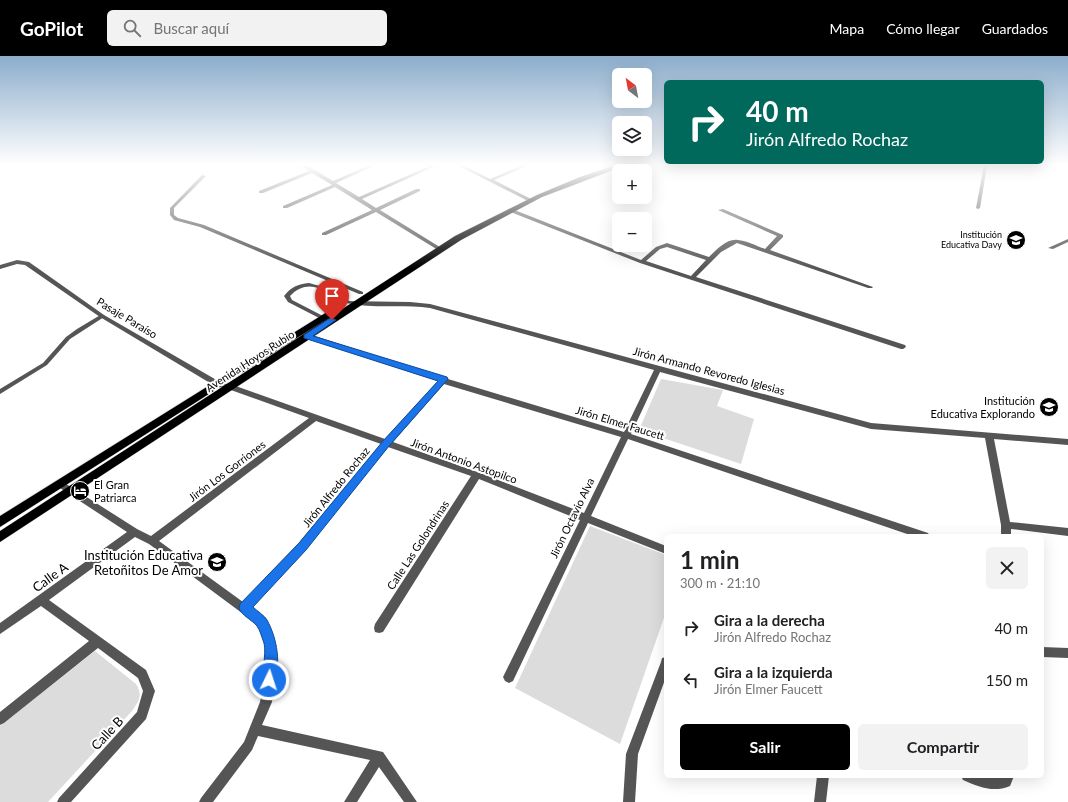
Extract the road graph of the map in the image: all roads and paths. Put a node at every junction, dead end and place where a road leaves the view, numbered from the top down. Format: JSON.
{"nodes":[{"id":1,"x":181,"y":199,"type":"edge"},
{"id":2,"x":301,"y":199,"type":"edge"},
{"id":3,"x":359,"y":199,"type":"edge"},
{"id":4,"x":399,"y":199,"type":"edge"},
{"id":5,"x":525,"y":199,"type":"edge"},
{"id":6,"x":526,"y":199,"type":"edge"},
{"id":7,"x":980,"y":199,"type":"edge"},
{"id":8,"x":285,"y":206,"type":"dead end"},
{"id":9,"x":978,"y":208,"type":"dead end"},
{"id":10,"x":376,"y":209,"type":"junction"},
{"id":11,"x":510,"y":210,"type":"junction"},
{"id":12,"x":722,"y":210,"type":"dead end"},
{"id":13,"x":324,"y":234,"type":"dead end"},
{"id":14,"x":1068,"y":240,"type":"edge"},
{"id":15,"x":437,"y":247,"type":"junction"},
{"id":16,"x":1051,"y":248,"type":"dead end"},
{"id":17,"x":767,"y":250,"type":"junction"},
{"id":18,"x":710,"y":259,"type":"junction"},
{"id":19,"x":642,"y":262,"type":"junction"},
{"id":20,"x":0,"y":268,"type":"edge"},
{"id":21,"x":692,"y":278,"type":"junction"},
{"id":22,"x":870,"y":287,"type":"dead end"},
{"id":23,"x":361,"y":293,"type":"junction"},
{"id":24,"x":348,"y":302,"type":"junction"},
{"id":25,"x":358,"y":303,"type":"junction"},
{"id":26,"x":102,"y":316,"type":"junction"},
{"id":27,"x":323,"y":318,"type":"junction"},
{"id":28,"x":307,"y":336,"type":"junction"},
{"id":29,"x":904,"y":347,"type":"dead end"},
{"id":30,"x":658,"y":369,"type":"junction"},
{"id":31,"x":444,"y":379,"type":"junction"},
{"id":32,"x":218,"y":384,"type":"junction"},
{"id":33,"x":230,"y":387,"type":"junction"},
{"id":34,"x":0,"y":392,"type":"edge"},
{"id":35,"x":314,"y":418,"type":"junction"},
{"id":36,"x":624,"y":436,"type":"junction"},
{"id":37,"x":989,"y":436,"type":"junction"},
{"id":38,"x":1068,"y":442,"type":"edge"},
{"id":39,"x":386,"y":444,"type":"junction"},
{"id":40,"x":477,"y":476,"type":"junction"},
{"id":41,"x":60,"y":484,"type":"junction"},
{"id":42,"x":71,"y":491,"type":"junction"},
{"id":43,"x":585,"y":519,"type":"junction"},
{"id":44,"x":0,"y":522,"type":"edge"},
{"id":45,"x":1006,"y":525,"type":"junction"},
{"id":46,"x":134,"y":532,"type":"junction"},
{"id":47,"x":1068,"y":532,"type":"edge"},
{"id":48,"x":919,"y":534,"type":"edge"},
{"id":49,"x":1006,"y":534,"type":"edge"},
{"id":50,"x":0,"y":537,"type":"edge"},
{"id":51,"x":152,"y":541,"type":"junction"},
{"id":52,"x":664,"y":549,"type":"edge"},
{"id":53,"x":41,"y":600,"type":"junction"},
{"id":54,"x":244,"y":608,"type":"junction"},
{"id":55,"x":379,"y":628,"type":"dead end"},
{"id":56,"x":0,"y":629,"type":"edge"},
{"id":57,"x":98,"y":641,"type":"junction"},
{"id":58,"x":1044,"y":652,"type":"edge"},
{"id":59,"x":1068,"y":653,"type":"edge"},
{"id":60,"x":664,"y":668,"type":"edge"},
{"id":61,"x":509,"y":677,"type":"dead end"},
{"id":62,"x":0,"y":719,"type":"edge"},
{"id":63,"x":255,"y":729,"type":"junction"},
{"id":64,"x":380,"y":756,"type":"junction"},
{"id":65,"x":823,"y":778,"type":"edge"},
{"id":66,"x":972,"y":778,"type":"edge"},
{"id":67,"x":1007,"y":778,"type":"edge"},
{"id":68,"x":63,"y":802,"type":"edge"},
{"id":69,"x":205,"y":802,"type":"edge"},
{"id":70,"x":350,"y":802,"type":"edge"},
{"id":71,"x":411,"y":802,"type":"edge"},
{"id":72,"x":628,"y":802,"type":"edge"},
{"id":73,"x":820,"y":802,"type":"edge"}],
"edges":[{"from":1,"to":23,"type":"lane"},
{"from":2,"to":8,"type":"street"},
{"from":3,"to":10,"type":"street"},
{"from":4,"to":10,"type":"street"},
{"from":5,"to":15,"type":"main road","name":"Avenida Hoyos Rubio"},
{"from":6,"to":11,"type":"main road","name":"Avenida Hoyos Rubio"},
{"from":7,"to":9,"type":"lane"},
{"from":10,"to":13,"type":"street"},
{"from":10,"to":15,"type":"street"},
{"from":11,"to":15,"type":"main road","name":"Avenida Hoyos Rubio"},
{"from":11,"to":19,"type":"street"},
{"from":12,"to":17,"type":"street"},
{"from":14,"to":16,"type":"lane"},
{"from":15,"to":23,"type":"main road","name":"Avenida Hoyos Rubio"},
{"from":15,"to":25,"type":"main road","name":"Avenida Hoyos Rubio"},
{"from":17,"to":18,"type":"street"},
{"from":17,"to":22,"type":"street"},
{"from":18,"to":19,"type":"street"},
{"from":18,"to":21,"type":"street"},
{"from":19,"to":21,"type":"street"},
{"from":20,"to":26,"type":"street","name":"Pasaje Paraíso"},
{"from":21,"to":29,"type":"street"},
{"from":23,"to":24,"type":"main road","name":"Avenida Hoyos Rubio"},
{"from":24,"to":25,"type":"street","name":"Jirón Armando Revoredo Iglesias"},
{"from":24,"to":27,"type":"main road","name":"Avenida Hoyos Rubio"},
{"from":24,"to":27,"type":"lane"},
{"from":25,"to":28,"type":"main road","name":"Avenida Hoyos Rubio"},
{"from":25,"to":30,"type":"street","name":"Jirón Armando Revoredo Iglesias"},
{"from":26,"to":32,"type":"street","name":"Pasaje Paraíso"},
{"from":26,"to":34,"type":"lane"},
{"from":27,"to":32,"type":"main road","name":"Avenida Hoyos Rubio"},
{"from":28,"to":31,"type":"street","name":"Jirón Elmer Faucett"},
{"from":28,"to":33,"type":"main road","name":"Avenida Hoyos Rubio"},
{"from":30,"to":36,"type":"street","name":"Jirón Octavio Alva"},
{"from":30,"to":37,"type":"street","name":"Jirón Armando Revoredo Iglesias"},
{"from":31,"to":36,"type":"street","name":"Jirón Elmer Faucett"},
{"from":31,"to":39,"type":"street","name":"Jirón Alfredo Rochaz"},
{"from":32,"to":33,"type":"street","name":"Pasaje Paraíso"},
{"from":32,"to":41,"type":"main road","name":"Avenida Hoyos Rubio"},
{"from":33,"to":35,"type":"street","name":"Jirón Antonio Astopilco"},
{"from":33,"to":42,"type":"main road","name":"Avenida Hoyos Rubio"},
{"from":35,"to":39,"type":"street","name":"Jirón Antonio Astopilco"},
{"from":35,"to":51,"type":"street","name":"Jirón Los Gorriones"},
{"from":36,"to":43,"type":"street","name":"Jirón Octavio Alva"},
{"from":36,"to":48,"type":"street","name":"Jirón Elmer Faucett"},
{"from":37,"to":38,"type":"street","name":"Jirón Armando Revoredo Iglesias"},
{"from":37,"to":45,"type":"street"},
{"from":39,"to":40,"type":"street","name":"Jirón Antonio Astopilco"},
{"from":39,"to":54,"type":"street","name":"Jirón Alfredo Rochaz"},
{"from":40,"to":43,"type":"street","name":"Jirón Antonio Astopilco"},
{"from":40,"to":55,"type":"street","name":"Calle Las Golondrinas"},
{"from":41,"to":42,"type":"street"},
{"from":41,"to":44,"type":"main road","name":"Avenida Hoyos Rubio"},
{"from":42,"to":46,"type":"street"},
{"from":42,"to":50,"type":"main road","name":"Avenida Hoyos Rubio"},
{"from":43,"to":52,"type":"street","name":"Jirón Antonio Astopilco"},
{"from":43,"to":61,"type":"street","name":"Jirón Octavio Alva"},
{"from":45,"to":47,"type":"street"},
{"from":45,"to":49,"type":"street"},
{"from":46,"to":51,"type":"street"},
{"from":46,"to":53,"type":"street","name":"Calle A"},
{"from":51,"to":54,"type":"street"},
{"from":53,"to":56,"type":"street","name":"Calle A"},
{"from":53,"to":57,"type":"street"},
{"from":54,"to":63,"type":"street"},
{"from":57,"to":62,"type":"street"},
{"from":57,"to":68,"type":"street","name":"Calle B"},
{"from":58,"to":59,"type":"street"},
{"from":60,"to":72,"type":"street"},
{"from":63,"to":64,"type":"street"},
{"from":63,"to":69,"type":"street"},
{"from":64,"to":70,"type":"street"},
{"from":64,"to":71,"type":"street"},
{"from":65,"to":73,"type":"street"},
{"from":66,"to":67,"type":"street"}]}
